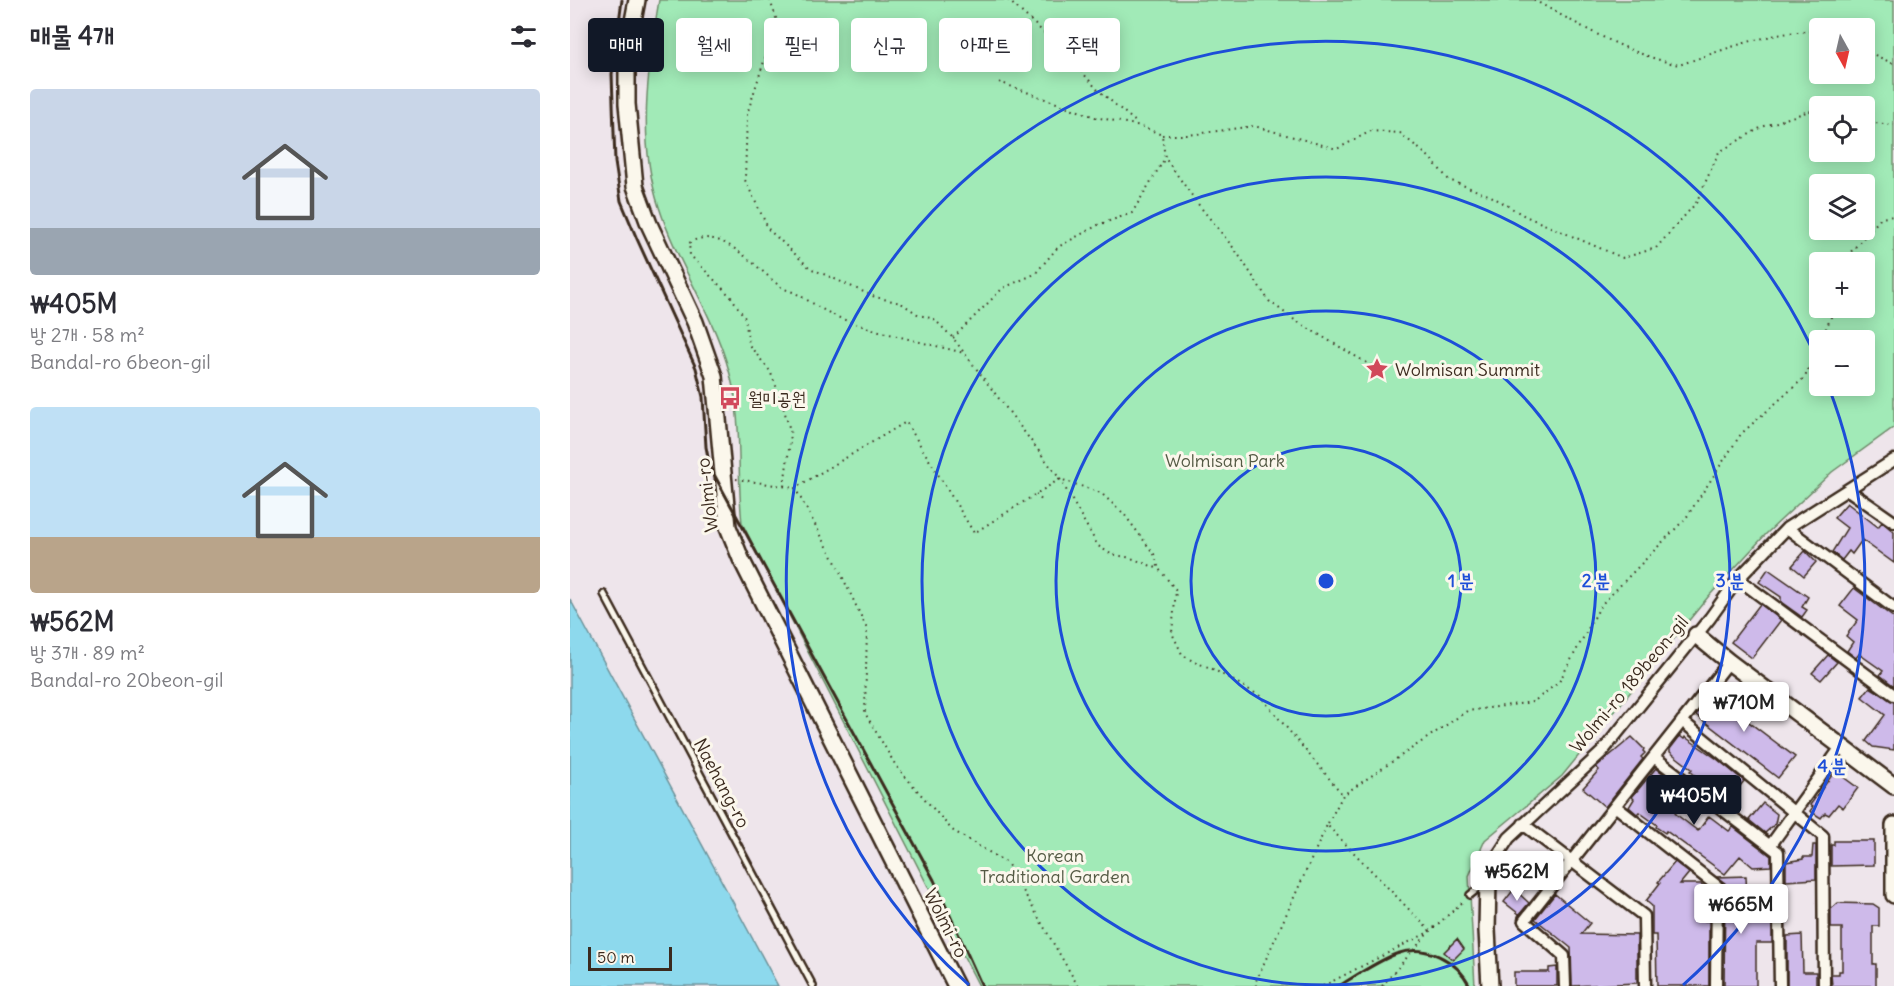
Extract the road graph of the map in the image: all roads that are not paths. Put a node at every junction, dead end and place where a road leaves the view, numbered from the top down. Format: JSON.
{"nodes":[{"id":1,"x":637,"y":0,"type":"edge"},
{"id":2,"x":1894,"y":460,"type":"edge"},
{"id":3,"x":1848,"y":490,"type":"junction"},
{"id":4,"x":1894,"y":522,"type":"edge"},
{"id":5,"x":1787,"y":528,"type":"junction"},
{"id":6,"x":1738,"y":579,"type":"junction"},
{"id":7,"x":604,"y":594,"type":"dead end"},
{"id":8,"x":1894,"y":608,"type":"edge"},
{"id":9,"x":1696,"y":635,"type":"junction"},
{"id":10,"x":1729,"y":662,"type":"junction"},
{"id":11,"x":1894,"y":695,"type":"edge"},
{"id":12,"x":1682,"y":721,"type":"junction"},
{"id":13,"x":1841,"y":747,"type":"junction"},
{"id":14,"x":1654,"y":757,"type":"junction"},
{"id":15,"x":1894,"y":786,"type":"edge"},
{"id":16,"x":1615,"y":806,"type":"junction"},
{"id":17,"x":1794,"y":813,"type":"junction"},
{"id":18,"x":1523,"y":824,"type":"junction"},
{"id":19,"x":1894,"y":825,"type":"edge"},
{"id":20,"x":1770,"y":846,"type":"junction"},
{"id":21,"x":1572,"y":861,"type":"junction"},
{"id":22,"x":1488,"y":880,"type":"junction"},
{"id":23,"x":1894,"y":895,"type":"edge"},
{"id":24,"x":1470,"y":896,"type":"road end"},
{"id":25,"x":813,"y":986,"type":"edge"},
{"id":26,"x":956,"y":986,"type":"edge"},
{"id":27,"x":1491,"y":986,"type":"edge"},
{"id":28,"x":1565,"y":986,"type":"edge"},
{"id":29,"x":1645,"y":986,"type":"edge"},
{"id":30,"x":1716,"y":986,"type":"edge"},
{"id":31,"x":1780,"y":986,"type":"edge"},
{"id":32,"x":1824,"y":986,"type":"edge"}],
"edges":[{"from":1,"to":26,"type":"main road","name":"Wolmi-ro"},
{"from":2,"to":3,"type":"street","name":"Wolmi-ro 189beon-gil"},
{"from":3,"to":4,"type":"street"},
{"from":3,"to":5,"type":"street","name":"Wolmi-ro 189beon-gil"},
{"from":5,"to":6,"type":"street","name":"Wolmi-ro 189beon-gil"},
{"from":5,"to":8,"type":"street"},
{"from":6,"to":9,"type":"street","name":"Wolmi-ro 189beon-gil"},
{"from":6,"to":11,"type":"street"},
{"from":7,"to":25,"type":"lane","name":"Naehang-ro"},
{"from":9,"to":10,"type":"main road"},
{"from":9,"to":18,"type":"street","name":"Wolmi-ro 189beon-gil"},
{"from":10,"to":12,"type":"street"},
{"from":10,"to":13,"type":"main road"},
{"from":12,"to":14,"type":"street"},
{"from":12,"to":17,"type":"street"},
{"from":13,"to":15,"type":"main road"},
{"from":13,"to":17,"type":"street"},
{"from":14,"to":16,"type":"street"},
{"from":14,"to":20,"type":"street"},
{"from":16,"to":21,"type":"street"},
{"from":16,"to":30,"type":"street"},
{"from":17,"to":20,"type":"street"},
{"from":17,"to":32,"type":"street"},
{"from":18,"to":21,"type":"street"},
{"from":18,"to":22,"type":"street","name":"Wolmi-ro 189beon-gil"},
{"from":19,"to":23,"type":"main road"},
{"from":20,"to":31,"type":"street"},
{"from":21,"to":28,"type":"street"},
{"from":21,"to":29,"type":"street"},
{"from":22,"to":24,"type":"lane"},
{"from":22,"to":27,"type":"main road","name":"Wolmi-ro 189beon-gil"}]}
